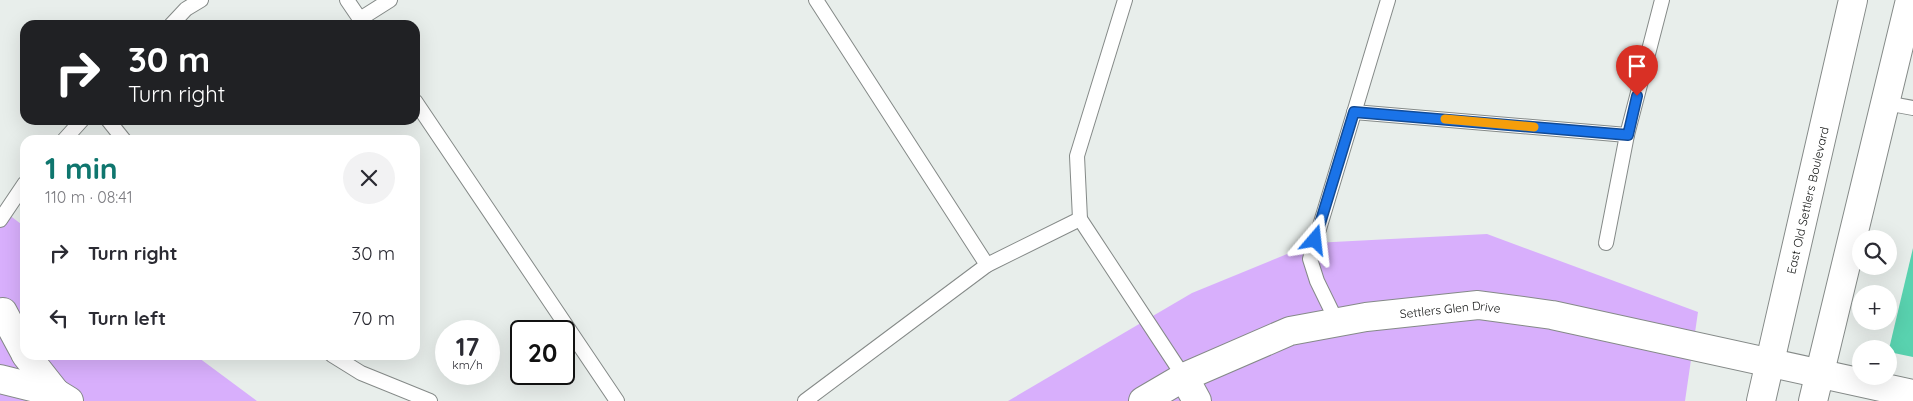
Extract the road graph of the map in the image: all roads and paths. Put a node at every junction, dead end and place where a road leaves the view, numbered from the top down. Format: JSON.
{"nodes":[{"id":1,"x":201,"y":0,"type":"edge"},
{"id":2,"x":347,"y":0,"type":"edge"},
{"id":3,"x":390,"y":0,"type":"edge"},
{"id":4,"x":816,"y":0,"type":"edge"},
{"id":5,"x":1125,"y":0,"type":"edge"},
{"id":6,"x":1388,"y":0,"type":"edge"},
{"id":7,"x":1662,"y":0,"type":"edge"},
{"id":8,"x":1853,"y":0,"type":"edge"},
{"id":9,"x":1910,"y":0,"type":"edge"},
{"id":10,"x":176,"y":20,"type":"edge"},
{"id":11,"x":361,"y":20,"type":"edge"},
{"id":12,"x":365,"y":20,"type":"edge"},
{"id":13,"x":1886,"y":103,"type":"junction"},
{"id":14,"x":420,"y":108,"type":"edge"},
{"id":15,"x":1913,"y":108,"type":"edge"},
{"id":16,"x":1354,"y":112,"type":"junction"},
{"id":17,"x":78,"y":125,"type":"edge"},
{"id":18,"x":112,"y":125,"type":"edge"},
{"id":19,"x":68,"y":135,"type":"edge"},
{"id":20,"x":120,"y":135,"type":"edge"},
{"id":21,"x":1628,"y":135,"type":"junction"},
{"id":22,"x":20,"y":190,"type":"edge"},
{"id":23,"x":1080,"y":219,"type":"junction"},
{"id":24,"x":0,"y":220,"type":"edge"},
{"id":25,"x":1606,"y":243,"type":"dead end"},
{"id":26,"x":987,"y":265,"type":"junction"},
{"id":27,"x":1,"y":317,"type":"edge"},
{"id":28,"x":1337,"y":322,"type":"junction"},
{"id":29,"x":20,"y":345,"type":"edge"},
{"id":30,"x":31,"y":360,"type":"edge"},
{"id":31,"x":340,"y":360,"type":"edge"},
{"id":32,"x":1770,"y":362,"type":"junction"},
{"id":33,"x":1820,"y":374,"type":"junction"},
{"id":34,"x":1184,"y":378,"type":"junction"},
{"id":35,"x":0,"y":380,"type":"edge"},
{"id":36,"x":1913,"y":394,"type":"edge"},
{"id":37,"x":62,"y":397,"type":"edge"},
{"id":38,"x":430,"y":401,"type":"edge"},
{"id":39,"x":617,"y":401,"type":"edge"},
{"id":40,"x":805,"y":401,"type":"edge"},
{"id":41,"x":1143,"y":401,"type":"edge"},
{"id":42,"x":1197,"y":401,"type":"edge"},
{"id":43,"x":1761,"y":401,"type":"edge"},
{"id":44,"x":1814,"y":401,"type":"edge"}],
"edges":[{"from":1,"to":10,"type":"lane"},
{"from":2,"to":11,"type":"lane"},
{"from":3,"to":12,"type":"lane"},
{"from":4,"to":26,"type":"lane"},
{"from":5,"to":23,"type":"lane"},
{"from":6,"to":16,"type":"lane"},
{"from":7,"to":21,"type":"lane"},
{"from":8,"to":32,"type":"street","name":"East Old Settlers Boulevard"},
{"from":9,"to":13,"type":"street"},
{"from":13,"to":15,"type":"lane"},
{"from":13,"to":33,"type":"street"},
{"from":14,"to":39,"type":"lane"},
{"from":16,"to":21,"type":"lane"},
{"from":16,"to":28,"type":"lane"},
{"from":17,"to":19,"type":"lane"},
{"from":18,"to":20,"type":"lane"},
{"from":21,"to":25,"type":"lane"},
{"from":22,"to":24,"type":"lane"},
{"from":23,"to":26,"type":"lane"},
{"from":23,"to":34,"type":"lane"},
{"from":26,"to":40,"type":"lane"},
{"from":27,"to":29,"type":"street"},
{"from":28,"to":32,"type":"street","name":"Settlers Glen Drive"},
{"from":28,"to":34,"type":"street","name":"Settlers Glen Drive"},
{"from":30,"to":37,"type":"street"},
{"from":31,"to":38,"type":"lane"},
{"from":32,"to":33,"type":"street","name":"Settlers Glen Drive"},
{"from":32,"to":43,"type":"street","name":"East Old Settlers Boulevard"},
{"from":33,"to":36,"type":"street"},
{"from":33,"to":44,"type":"street"},
{"from":34,"to":41,"type":"street","name":"Settlers Glen Drive"},
{"from":34,"to":42,"type":"street"},
{"from":35,"to":37,"type":"street"}]}
